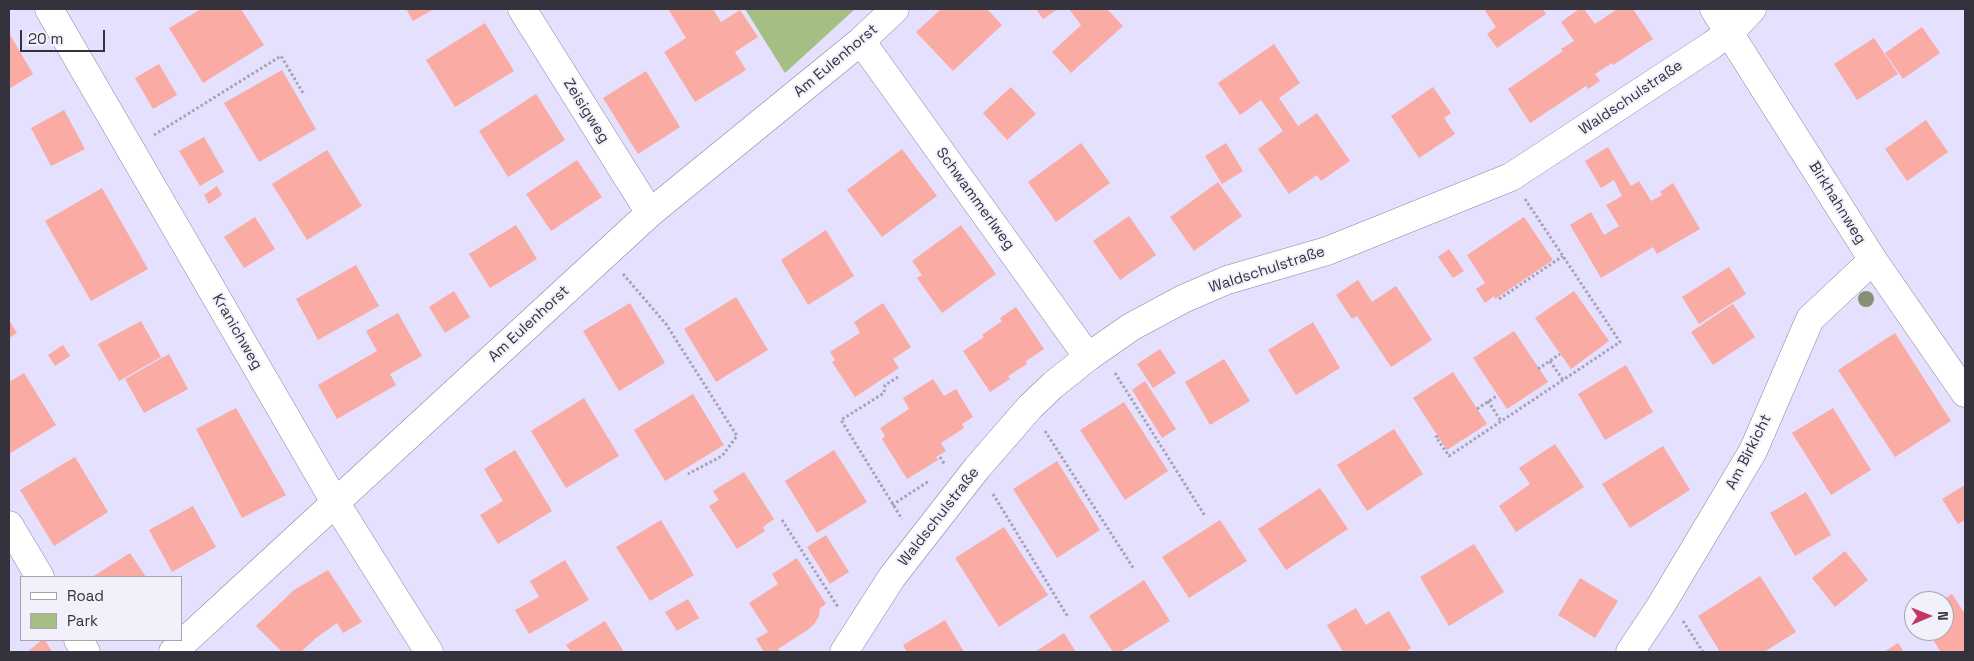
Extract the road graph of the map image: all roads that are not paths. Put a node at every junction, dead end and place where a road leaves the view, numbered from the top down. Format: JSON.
{"nodes":[{"id":1,"x":49,"y":9,"type":"edge"},
{"id":2,"x":522,"y":9,"type":"edge"},
{"id":3,"x":895,"y":9,"type":"edge"},
{"id":4,"x":1714,"y":9,"type":"edge"},
{"id":5,"x":1752,"y":9,"type":"edge"},
{"id":6,"x":1730,"y":32,"type":"junction"},
{"id":7,"x":861,"y":41,"type":"junction"},
{"id":8,"x":650,"y":213,"type":"junction"},
{"id":9,"x":1873,"y":260,"type":"junction"},
{"id":10,"x":1094,"y":353,"type":"junction"},
{"id":11,"x":1965,"y":393,"type":"edge"},
{"id":12,"x":335,"y":502,"type":"junction"},
{"id":13,"x":9,"y":525,"type":"edge"},
{"id":14,"x":39,"y":576,"type":"edge"},
{"id":15,"x":79,"y":641,"type":"edge"},
{"id":16,"x":850,"y":643,"type":"edge"},
{"id":17,"x":86,"y":652,"type":"edge"},
{"id":18,"x":173,"y":652,"type":"edge"},
{"id":19,"x":429,"y":652,"type":"edge"},
{"id":20,"x":1630,"y":652,"type":"edge"}],
"edges":[{"from":1,"to":12,"type":"street","name":"Kranichweg"},
{"from":2,"to":8,"type":"street","name":"Zeisigweg"},
{"from":3,"to":7,"type":"street","name":"Am Eulenhorst"},
{"from":4,"to":6,"type":"street","name":"Birkhahnweg"},
{"from":5,"to":6,"type":"street","name":"Waldschulstraße"},
{"from":6,"to":9,"type":"street","name":"Birkhahnweg"},
{"from":6,"to":10,"type":"street","name":"Waldschulstraße"},
{"from":7,"to":8,"type":"street","name":"Am Eulenhorst"},
{"from":7,"to":10,"type":"street","name":"Schwammerlweg"},
{"from":8,"to":12,"type":"street","name":"Am Eulenhorst"},
{"from":9,"to":11,"type":"street","name":"Birkhahnweg"},
{"from":9,"to":20,"type":"street","name":"Am Birkicht"},
{"from":10,"to":16,"type":"street","name":"Waldschulstraße"},
{"from":12,"to":18,"type":"street","name":"Am Eulenhorst"},
{"from":12,"to":19,"type":"street","name":"Kranichweg"},
{"from":13,"to":14,"type":"street"},
{"from":15,"to":17,"type":"street"}]}
